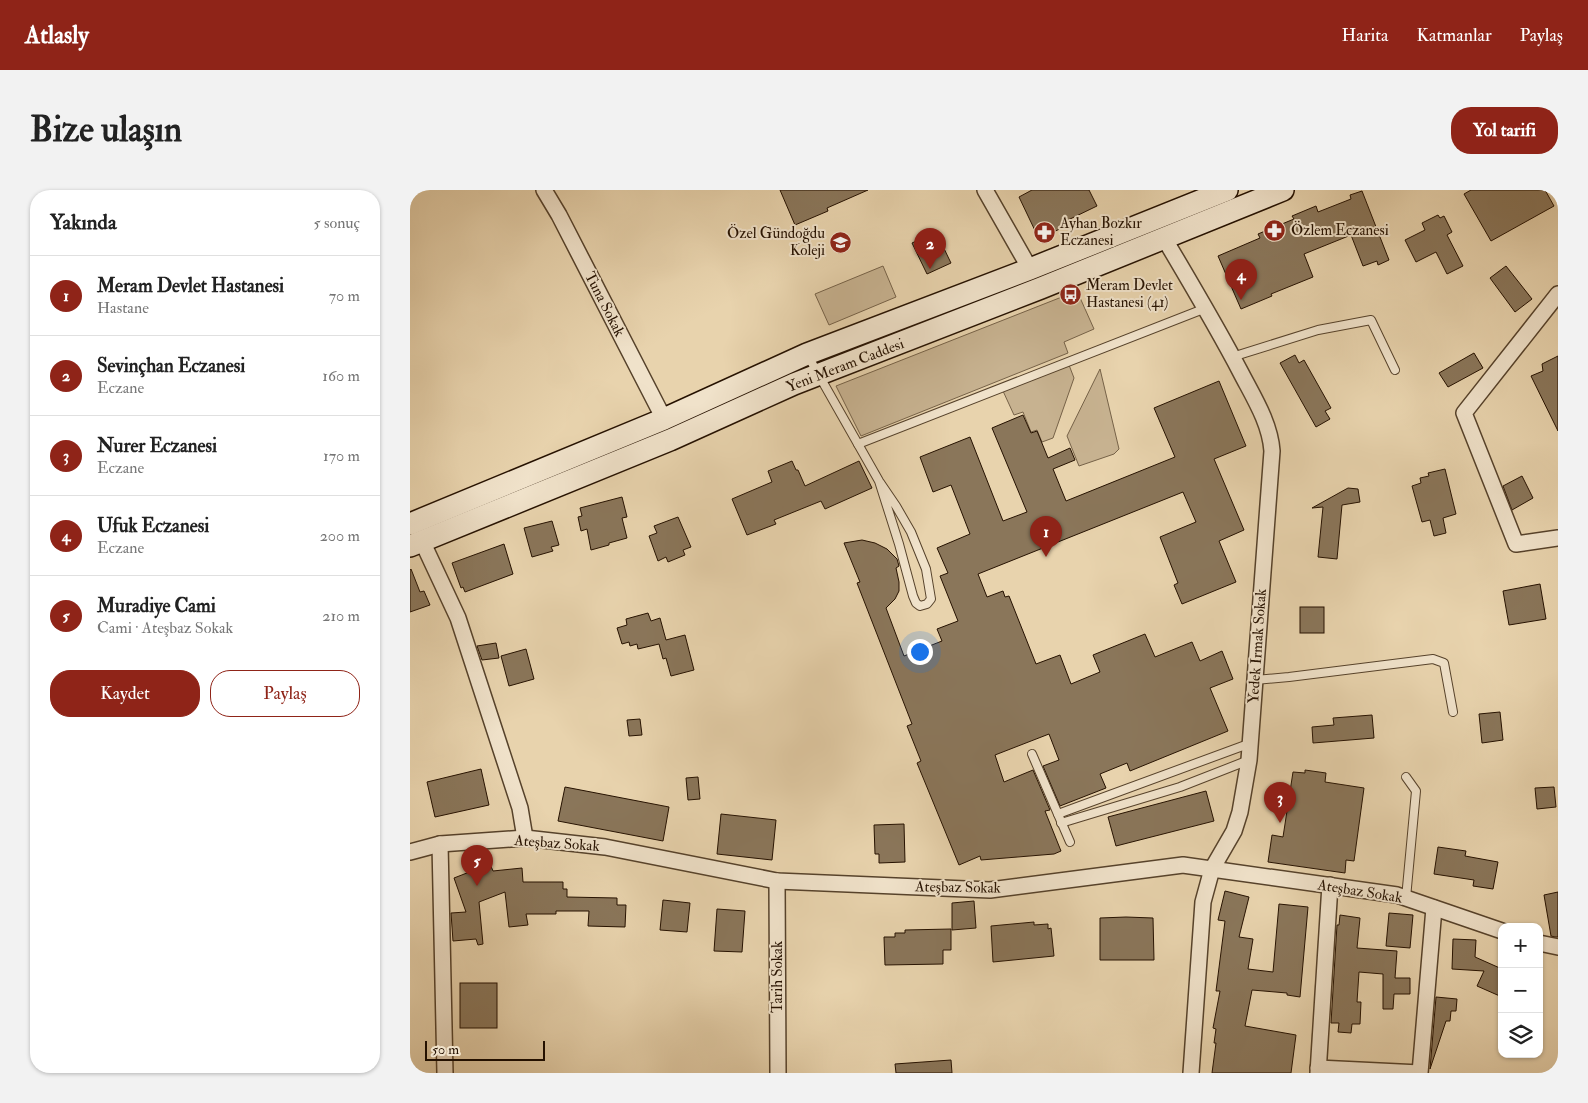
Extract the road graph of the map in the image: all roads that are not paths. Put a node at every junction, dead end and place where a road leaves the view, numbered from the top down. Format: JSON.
{"nodes":[{"id":1,"x":544,"y":190,"type":"edge"},
{"id":2,"x":985,"y":190,"type":"edge"},
{"id":3,"x":1227,"y":190,"type":"edge"},
{"id":4,"x":1283,"y":190,"type":"edge"},
{"id":5,"x":1164,"y":238,"type":"junction"},
{"id":6,"x":1030,"y":269,"type":"junction"},
{"id":7,"x":1558,"y":294,"type":"edge"},
{"id":8,"x":1206,"y":308,"type":"junction"},
{"id":9,"x":807,"y":354,"type":"junction"},
{"id":10,"x":1232,"y":357,"type":"junction"},
{"id":11,"x":1395,"y":370,"type":"dead end"},
{"id":12,"x":819,"y":376,"type":"junction"},
{"id":13,"x":664,"y":419,"type":"junction"},
{"id":14,"x":858,"y":444,"type":"junction"},
{"id":15,"x":879,"y":481,"type":"junction"},
{"id":16,"x":410,"y":524,"type":"edge"},
{"id":17,"x":1558,"y":538,"type":"edge"},
{"id":18,"x":416,"y":544,"type":"edge"},
{"id":19,"x":1256,"y":680,"type":"junction"},
{"id":20,"x":1453,"y":712,"type":"dead end"},
{"id":21,"x":1251,"y":743,"type":"junction"},
{"id":22,"x":1032,"y":754,"type":"dead end"},
{"id":23,"x":1249,"y":760,"type":"junction"},
{"id":24,"x":1406,"y":777,"type":"dead end"},
{"id":25,"x":1149,"y":780,"type":"junction"},
{"id":26,"x":1155,"y":794,"type":"junction"},
{"id":27,"x":1058,"y":814,"type":"junction"},
{"id":28,"x":1062,"y":823,"type":"junction"},
{"id":29,"x":525,"y":838,"type":"junction"},
{"id":30,"x":1070,"y":842,"type":"dead end"},
{"id":31,"x":440,"y":844,"type":"junction"},
{"id":32,"x":410,"y":852,"type":"edge"},
{"id":33,"x":1212,"y":869,"type":"junction"},
{"id":34,"x":777,"y":881,"type":"junction"},
{"id":35,"x":1330,"y":885,"type":"junction"},
{"id":36,"x":1406,"y":898,"type":"junction"},
{"id":37,"x":1434,"y":908,"type":"junction"},
{"id":38,"x":1498,"y":930,"type":"edge"},
{"id":39,"x":1543,"y":945,"type":"edge"},
{"id":40,"x":1558,"y":947,"type":"edge"},
{"id":41,"x":1318,"y":1071,"type":"edge"},
{"id":42,"x":445,"y":1073,"type":"edge"},
{"id":43,"x":778,"y":1073,"type":"edge"},
{"id":44,"x":1191,"y":1073,"type":"edge"},
{"id":45,"x":1420,"y":1073,"type":"edge"}],
"edges":[{"from":1,"to":13,"type":"street","name":"Tuna Sokak"},
{"from":2,"to":6,"type":"street"},
{"from":3,"to":6,"type":"main road","name":"Yeni Meram Caddesi"},
{"from":4,"to":5,"type":"main road","name":"Yeni Meram Caddesi"},
{"from":5,"to":8,"type":"street","name":"Yedek Irmak Sokak"},
{"from":5,"to":12,"type":"main road","name":"Yeni Meram Caddesi"},
{"from":6,"to":9,"type":"main road","name":"Yeni Meram Caddesi"},
{"from":7,"to":17,"type":"street"},
{"from":8,"to":10,"type":"street","name":"Yedek Irmak Sokak"},
{"from":8,"to":14,"type":"lane"},
{"from":9,"to":12,"type":"lane"},
{"from":9,"to":13,"type":"main road","name":"Yeni Meram Caddesi"},
{"from":10,"to":11,"type":"lane"},
{"from":10,"to":19,"type":"street","name":"Yedek Irmak Sokak"},
{"from":12,"to":14,"type":"lane"},
{"from":12,"to":18,"type":"main road","name":"Yeni Meram Caddesi"},
{"from":13,"to":16,"type":"main road","name":"Yeni Meram Caddesi"},
{"from":14,"to":15,"type":"lane"},
{"from":15,"to":15,"type":"lane"},
{"from":18,"to":29,"type":"street"},
{"from":19,"to":20,"type":"lane"},
{"from":19,"to":21,"type":"street","name":"Yedek Irmak Sokak"},
{"from":21,"to":23,"type":"street","name":"Yedek Irmak Sokak"},
{"from":21,"to":25,"type":"lane"},
{"from":22,"to":27,"type":"lane"},
{"from":23,"to":26,"type":"lane"},
{"from":23,"to":33,"type":"street","name":"Yedek Irmak Sokak"},
{"from":24,"to":36,"type":"lane"},
{"from":25,"to":26,"type":"lane"},
{"from":25,"to":27,"type":"lane"},
{"from":26,"to":28,"type":"lane"},
{"from":27,"to":28,"type":"lane"},
{"from":28,"to":30,"type":"lane"},
{"from":29,"to":31,"type":"street","name":"Ateşbaz Sokak"},
{"from":29,"to":34,"type":"street","name":"Ateşbaz Sokak"},
{"from":31,"to":32,"type":"street","name":"Ateşbaz Sokak"},
{"from":31,"to":42,"type":"street"},
{"from":33,"to":34,"type":"street","name":"Ateşbaz Sokak"},
{"from":33,"to":35,"type":"street","name":"Ateşbaz Sokak"},
{"from":33,"to":44,"type":"street","name":"Yedek Irmak Sokak"},
{"from":34,"to":43,"type":"street","name":"Tarih Sokak"},
{"from":35,"to":36,"type":"street","name":"Ateşbaz Sokak"},
{"from":35,"to":41,"type":"street"},
{"from":36,"to":37,"type":"street","name":"Ateşbaz Sokak"},
{"from":37,"to":38,"type":"street","name":"Ateşbaz Sokak"},
{"from":37,"to":45,"type":"street"},
{"from":39,"to":40,"type":"street"},
{"from":41,"to":45,"type":"street"}]}
